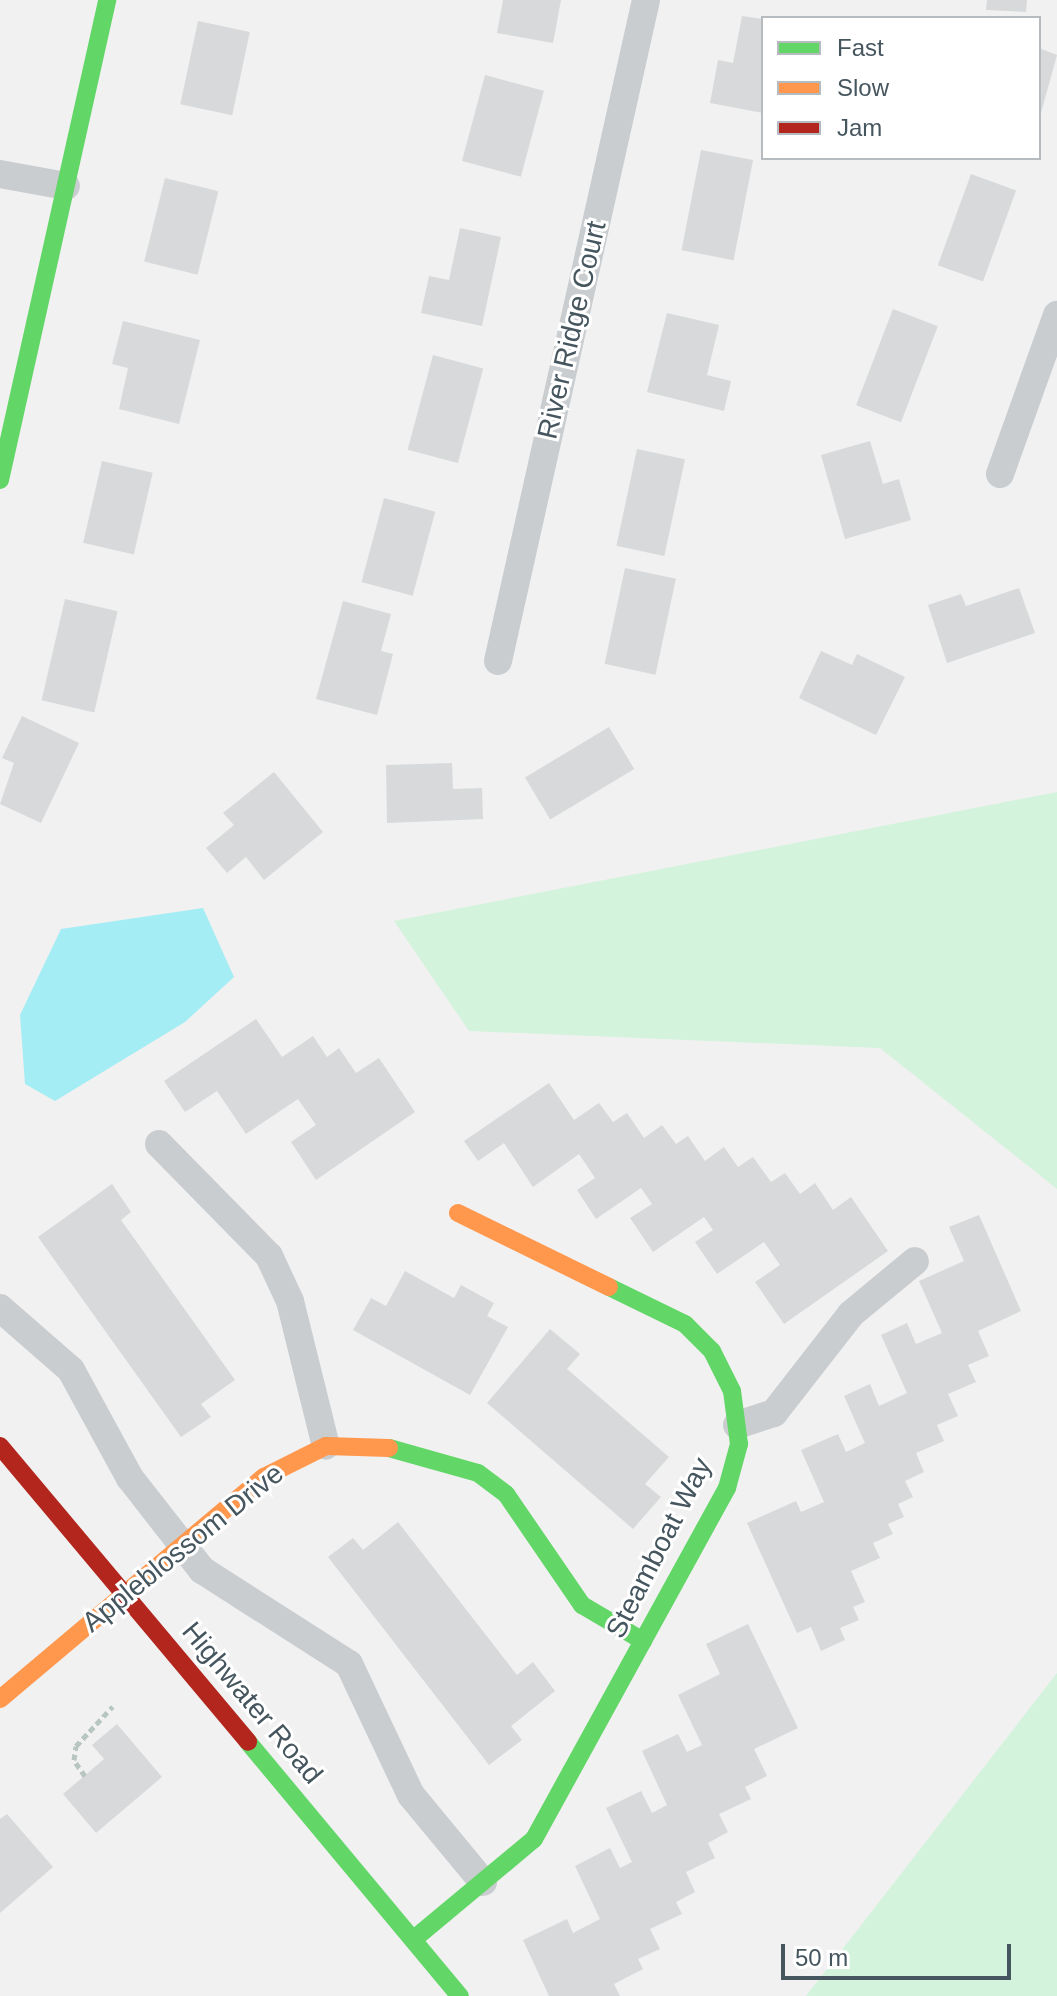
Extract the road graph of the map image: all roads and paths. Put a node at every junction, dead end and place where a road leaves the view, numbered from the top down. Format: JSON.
{"nodes":[{"id":1,"x":107,"y":0,"type":"edge"},
{"id":2,"x":646,"y":0,"type":"edge"},
{"id":3,"x":0,"y":174,"type":"edge"},
{"id":4,"x":66,"y":186,"type":"junction"},
{"id":5,"x":1057,"y":315,"type":"edge"},
{"id":6,"x":1000,"y":474,"type":"dead end"},
{"id":7,"x":0,"y":480,"type":"edge"},
{"id":8,"x":498,"y":661,"type":"dead end"},
{"id":9,"x":159,"y":1144,"type":"dead end"},
{"id":10,"x":458,"y":1213,"type":"dead end"},
{"id":11,"x":915,"y":1261,"type":"dead end"},
{"id":12,"x":0,"y":1308,"type":"edge"},
{"id":13,"x":737,"y":1425,"type":"junction"},
{"id":14,"x":0,"y":1446,"type":"edge"},
{"id":15,"x":326,"y":1446,"type":"junction"},
{"id":16,"x":181,"y":1548,"type":"junction"},
{"id":17,"x":125,"y":1594,"type":"junction"},
{"id":18,"x":643,"y":1641,"type":"junction"},
{"id":19,"x":0,"y":1699,"type":"edge"},
{"id":20,"x":113,"y":1706,"type":"dead end"},
{"id":21,"x":85,"y":1776,"type":"dead end"},
{"id":22,"x":483,"y":1882,"type":"junction"},
{"id":23,"x":414,"y":1939,"type":"junction"},
{"id":24,"x":460,"y":1996,"type":"edge"}],
"edges":[{"from":1,"to":4,"type":"street"},
{"from":2,"to":8,"type":"street","name":"River Ridge Court"},
{"from":3,"to":4,"type":"street"},
{"from":4,"to":7,"type":"street"},
{"from":5,"to":6,"type":"street"},
{"from":9,"to":15,"type":"street"},
{"from":10,"to":13,"type":"street","name":"Steamboat Way"},
{"from":11,"to":13,"type":"street"},
{"from":12,"to":16,"type":"street"},
{"from":13,"to":18,"type":"street","name":"Steamboat Way"},
{"from":14,"to":17,"type":"street","name":"Highwater Road"},
{"from":15,"to":16,"type":"street","name":"Appleblossom Drive"},
{"from":15,"to":18,"type":"street","name":"Appleblossom Drive"},
{"from":16,"to":17,"type":"street","name":"Appleblossom Drive"},
{"from":16,"to":22,"type":"street"},
{"from":17,"to":19,"type":"street","name":"Appleblossom Drive"},
{"from":17,"to":23,"type":"street","name":"Highwater Road"},
{"from":18,"to":22,"type":"street","name":"Steamboat Way"},
{"from":20,"to":21,"type":"path"},
{"from":22,"to":23,"type":"street","name":"Steamboat Way"},
{"from":23,"to":24,"type":"street","name":"Highwater Road"}]}
